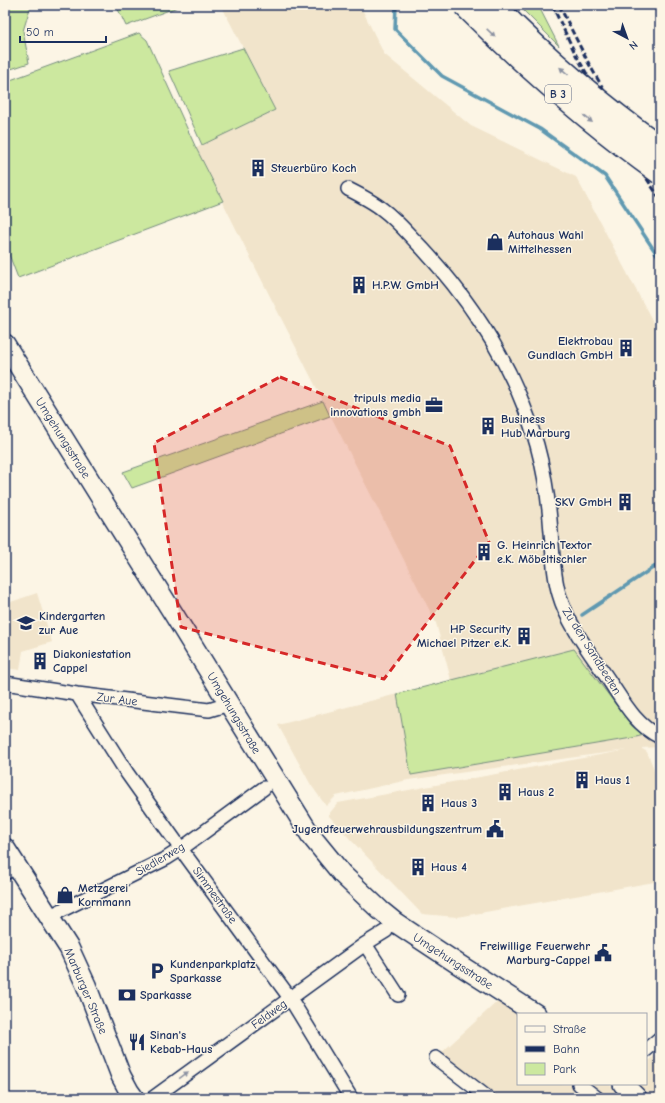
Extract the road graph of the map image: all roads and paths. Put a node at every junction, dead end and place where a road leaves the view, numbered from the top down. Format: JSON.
{"nodes":[{"id":1,"x":464,"y":5,"type":"edge"},
{"id":2,"x":494,"y":5,"type":"edge"},
{"id":3,"x":660,"y":148,"type":"edge"},
{"id":4,"x":660,"y":173,"type":"edge"},
{"id":5,"x":348,"y":189,"type":"dead end"},
{"id":6,"x":5,"y":344,"type":"edge"},
{"id":7,"x":5,"y":683,"type":"edge"},
{"id":8,"x":77,"y":694,"type":"junction"},
{"id":9,"x":228,"y":704,"type":"junction"},
{"id":10,"x":660,"y":737,"type":"edge"},
{"id":11,"x":264,"y":788,"type":"dead end"},
{"id":12,"x":5,"y":848,"type":"edge"},
{"id":13,"x":181,"y":849,"type":"junction"},
{"id":14,"x":11,"y":870,"type":"edge"},
{"id":15,"x":48,"y":917,"type":"junction"},
{"id":16,"x":386,"y":931,"type":"dead end"},
{"id":17,"x":365,"y":944,"type":"junction"},
{"id":18,"x":398,"y":994,"type":"dead end"},
{"id":19,"x":290,"y":998,"type":"junction"},
{"id":20,"x":534,"y":1013,"type":"edge"},
{"id":21,"x":660,"y":1038,"type":"edge"},
{"id":22,"x":647,"y":1049,"type":"edge"},
{"id":23,"x":436,"y":1058,"type":"dead end"},
{"id":24,"x":580,"y":1085,"type":"edge"},
{"id":25,"x":624,"y":1085,"type":"edge"},
{"id":26,"x":134,"y":1098,"type":"edge"},
{"id":27,"x":153,"y":1098,"type":"edge"},
{"id":28,"x":351,"y":1098,"type":"edge"},
{"id":29,"x":488,"y":1098,"type":"edge"},
{"id":30,"x":597,"y":1098,"type":"edge"},
{"id":31,"x":637,"y":1098,"type":"edge"}],
"edges":[{"from":1,"to":4,"type":"highway","number":"B 3","one_way":true,"bridge":true},
{"from":3,"to":2,"type":"highway","number":"B 3","one_way":true,"bridge":true},
{"from":5,"to":10,"type":"street","name":"Zu den Sandbeeten"},
{"from":6,"to":9,"type":"main road","name":"Umgehungsstraße"},
{"from":7,"to":8,"type":"street","name":"Zur Aue"},
{"from":8,"to":9,"type":"street","name":"Zur Aue"},
{"from":8,"to":13,"type":"street","name":"Simmestraße"},
{"from":9,"to":20,"type":"main road","name":"Umgehungsstraße"},
{"from":11,"to":13,"type":"street","name":"Siedlerweg"},
{"from":12,"to":14,"type":"main road","name":"Marburger Straße"},
{"from":13,"to":15,"type":"street","name":"Siedlerweg"},
{"from":13,"to":19,"type":"street","name":"Simmestraße"},
{"from":14,"to":15,"type":"main road","name":"Marburger Straße"},
{"from":15,"to":26,"type":"main road","name":"Marburger Straße"},
{"from":16,"to":17,"type":"street","name":"Feldweg"},
{"from":17,"to":18,"type":"street"},
{"from":17,"to":19,"type":"street","name":"Feldweg"},
{"from":27,"to":19,"type":"street","name":"Feldweg","one_way":true},
{"from":19,"to":28,"type":"street","name":"Simmestraße"},
{"from":21,"to":22,"type":"street"},
{"from":23,"to":29,"type":"street"},
{"from":24,"to":30,"type":"street"},
{"from":25,"to":31,"type":"main road"}]}
